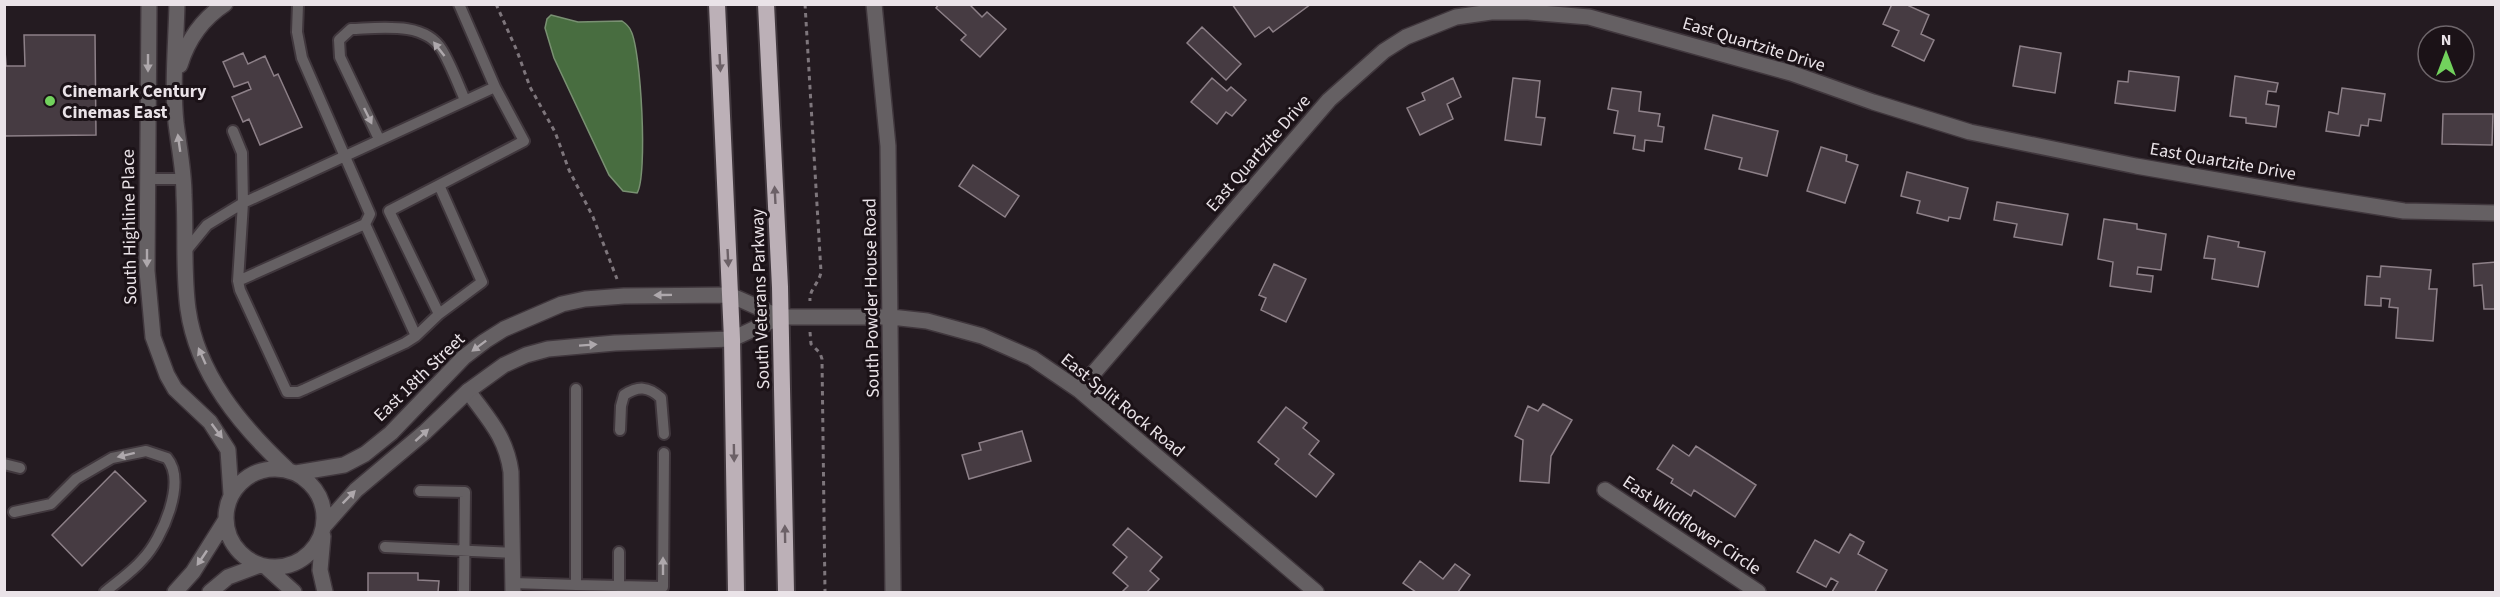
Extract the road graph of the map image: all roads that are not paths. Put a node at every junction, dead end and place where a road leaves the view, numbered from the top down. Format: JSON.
{"nodes":[{"id":1,"x":149,"y":4,"type":"edge"},
{"id":2,"x":177,"y":4,"type":"edge"},
{"id":3,"x":225,"y":4,"type":"edge"},
{"id":4,"x":298,"y":4,"type":"edge"},
{"id":5,"x":459,"y":4,"type":"edge"},
{"id":6,"x":717,"y":4,"type":"edge"},
{"id":7,"x":766,"y":4,"type":"edge"},
{"id":8,"x":874,"y":4,"type":"edge"},
{"id":9,"x":1592,"y":11,"type":"edge"},
{"id":10,"x":495,"y":87,"type":"junction"},
{"id":11,"x":175,"y":89,"type":"junction"},
{"id":12,"x":465,"y":100,"type":"junction"},
{"id":13,"x":233,"y":131,"type":"dead end"},
{"id":14,"x":379,"y":139,"type":"junction"},
{"id":15,"x":344,"y":155,"type":"junction"},
{"id":16,"x":147,"y":179,"type":"junction"},
{"id":17,"x":183,"y":179,"type":"junction"},
{"id":18,"x":439,"y":185,"type":"junction"},
{"id":19,"x":243,"y":203,"type":"junction"},
{"id":20,"x":389,"y":211,"type":"junction"},
{"id":21,"x":2496,"y":213,"type":"edge"},
{"id":22,"x":368,"y":219,"type":"junction"},
{"id":23,"x":184,"y":253,"type":"junction"},
{"id":24,"x":238,"y":281,"type":"junction"},
{"id":25,"x":730,"y":295,"type":"junction"},
{"id":26,"x":439,"y":314,"type":"junction"},
{"id":27,"x":780,"y":317,"type":"junction"},
{"id":28,"x":891,"y":317,"type":"junction"},
{"id":29,"x":416,"y":336,"type":"junction"},
{"id":30,"x":732,"y":339,"type":"junction"},
{"id":31,"x":576,"y":388,"type":"dead end"},
{"id":32,"x":1078,"y":390,"type":"junction"},
{"id":33,"x":468,"y":391,"type":"junction"},
{"id":34,"x":621,"y":430,"type":"dead end"},
{"id":35,"x":664,"y":434,"type":"dead end"},
{"id":36,"x":664,"y":453,"type":"dead end"},
{"id":37,"x":4,"y":464,"type":"edge"},
{"id":38,"x":20,"y":468,"type":"dead end"},
{"id":39,"x":291,"y":471,"type":"junction"},
{"id":40,"x":1605,"y":490,"type":"dead end"},
{"id":41,"x":420,"y":491,"type":"dead end"},
{"id":42,"x":231,"y":495,"type":"junction"},
{"id":43,"x":14,"y":512,"type":"dead end"},
{"id":44,"x":225,"y":521,"type":"junction"},
{"id":45,"x":324,"y":530,"type":"junction"},
{"id":46,"x":385,"y":547,"type":"dead end"},
{"id":47,"x":465,"y":551,"type":"junction"},
{"id":48,"x":619,"y":552,"type":"dead end"},
{"id":49,"x":513,"y":553,"type":"junction"},
{"id":50,"x":263,"y":565,"type":"junction"},
{"id":51,"x":576,"y":585,"type":"junction"},
{"id":52,"x":619,"y":586,"type":"junction"},
{"id":53,"x":513,"y":588,"type":"edge"},
{"id":54,"x":105,"y":592,"type":"edge"},
{"id":55,"x":175,"y":592,"type":"edge"},
{"id":56,"x":210,"y":592,"type":"edge"},
{"id":57,"x":294,"y":592,"type":"edge"},
{"id":58,"x":325,"y":592,"type":"edge"},
{"id":59,"x":464,"y":592,"type":"edge"},
{"id":60,"x":736,"y":592,"type":"edge"},
{"id":61,"x":786,"y":592,"type":"edge"},
{"id":62,"x":893,"y":592,"type":"edge"},
{"id":63,"x":1316,"y":592,"type":"edge"},
{"id":64,"x":1758,"y":592,"type":"edge"}],
"edges":[{"from":1,"to":16,"type":"street","name":"South Highline Place","one_way":true},
{"from":2,"to":11,"type":"street"},
{"from":3,"to":11,"type":"street"},
{"from":4,"to":15,"type":"lane"},
{"from":5,"to":10,"type":"lane"},
{"from":6,"to":25,"type":"highway","name":"South Veterans Parkway","one_way":true},
{"from":27,"to":7,"type":"highway","name":"South Veterans Parkway","one_way":true},
{"from":8,"to":28,"type":"street","name":"South Powder House Road"},
{"from":9,"to":21,"type":"street","name":"East Quartzite Drive"},
{"from":9,"to":32,"type":"street","name":"East Quartzite Drive"},
{"from":10,"to":12,"type":"lane"},
{"from":10,"to":18,"type":"lane"},
{"from":17,"to":11,"type":"street","one_way":true},
{"from":12,"to":14,"type":"lane"},
{"from":12,"to":14,"type":"lane","one_way":true},
{"from":13,"to":19,"type":"lane"},
{"from":14,"to":15,"type":"lane"},
{"from":15,"to":19,"type":"lane"},
{"from":15,"to":22,"type":"lane"},
{"from":16,"to":17,"type":"lane"},
{"from":16,"to":42,"type":"street","name":"South Highline Place","one_way":true},
{"from":17,"to":23,"type":"street"},
{"from":18,"to":20,"type":"lane"},
{"from":18,"to":26,"type":"lane"},
{"from":19,"to":23,"type":"lane"},
{"from":19,"to":24,"type":"lane"},
{"from":20,"to":22,"type":"lane"},
{"from":20,"to":26,"type":"lane"},
{"from":22,"to":24,"type":"lane"},
{"from":22,"to":29,"type":"lane"},
{"from":39,"to":23,"type":"street","one_way":true},
{"from":24,"to":29,"type":"lane"},
{"from":25,"to":27,"type":"street","name":"East 18th Street"},
{"from":25,"to":30,"type":"highway","name":"South Veterans Parkway"},
{"from":25,"to":39,"type":"street","name":"East 18th Street","one_way":true},
{"from":26,"to":29,"type":"lane"},
{"from":27,"to":28,"type":"street","name":"East Split Rock Road"},
{"from":27,"to":30,"type":"street","name":"East Split Rock Road"},
{"from":61,"to":27,"type":"highway","name":"South Veterans Parkway","one_way":true},
{"from":28,"to":32,"type":"street","name":"East Split Rock Road"},
{"from":28,"to":62,"type":"street","name":"South Powder House Road"},
{"from":33,"to":30,"type":"street","one_way":true},
{"from":30,"to":60,"type":"highway","name":"South Veterans Parkway","one_way":true},
{"from":31,"to":51,"type":"lane"},
{"from":32,"to":63,"type":"street","name":"East Split Rock Road"},
{"from":45,"to":33,"type":"street","one_way":true},
{"from":33,"to":49,"type":"street"},
{"from":34,"to":35,"type":"lane"},
{"from":52,"to":36,"type":"lane","one_way":true},
{"from":37,"to":38,"type":"lane"},
{"from":39,"to":42,"type":"street","name":"East 18th Street"},
{"from":39,"to":45,"type":"street"},
{"from":40,"to":64,"type":"street","name":"East Wildflower Circle"},
{"from":41,"to":47,"type":"lane"},
{"from":42,"to":44,"type":"street"},
{"from":54,"to":43,"type":"lane","one_way":true},
{"from":44,"to":50,"type":"street"},
{"from":44,"to":55,"type":"street","one_way":true},
{"from":45,"to":50,"type":"street"},
{"from":45,"to":58,"type":"street"},
{"from":46,"to":47,"type":"lane"},
{"from":47,"to":49,"type":"lane"},
{"from":47,"to":59,"type":"lane"},
{"from":48,"to":52,"type":"lane"},
{"from":49,"to":53,"type":"street"},
{"from":50,"to":56,"type":"street"},
{"from":50,"to":57,"type":"street"},
{"from":51,"to":52,"type":"lane"},
{"from":51,"to":53,"type":"lane"}]}
